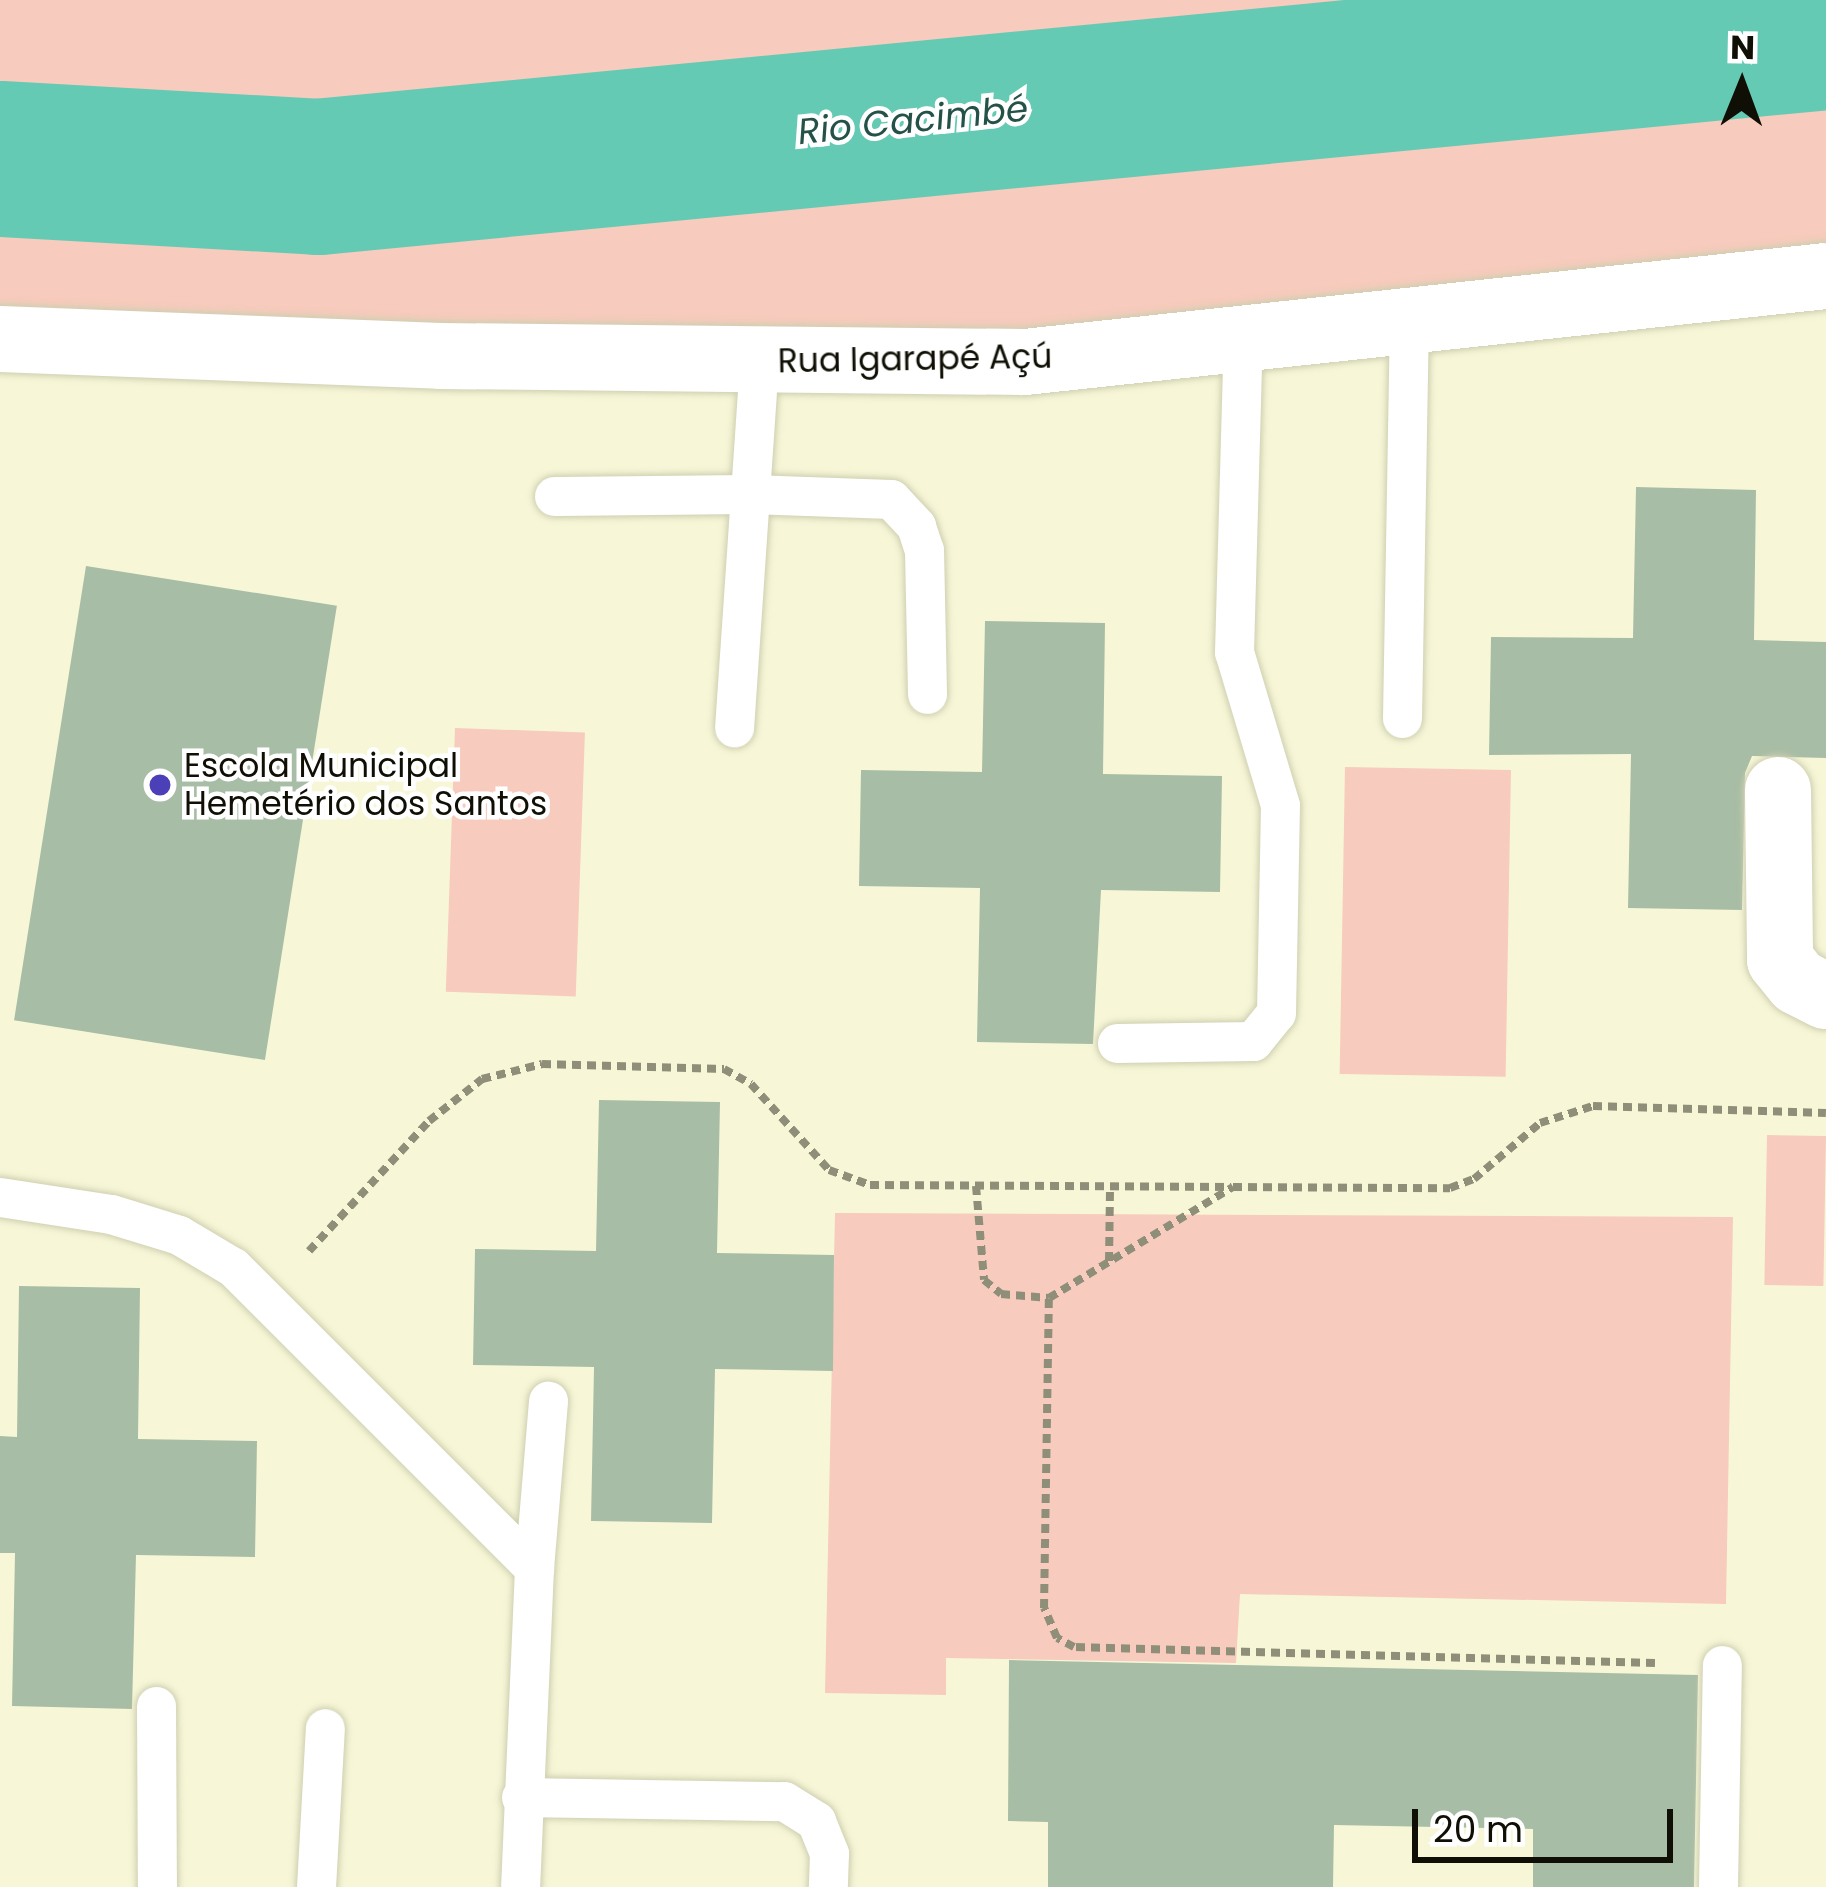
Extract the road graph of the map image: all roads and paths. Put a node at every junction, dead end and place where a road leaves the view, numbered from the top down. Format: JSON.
{"nodes":[{"id":1,"x":1826,"y":276,"type":"edge"},
{"id":2,"x":1409,"y":318,"type":"junction"},
{"id":3,"x":1244,"y":335,"type":"junction"},
{"id":4,"x":0,"y":339,"type":"edge"},
{"id":5,"x":759,"y":362,"type":"junction"},
{"id":6,"x":750,"y":494,"type":"junction"},
{"id":7,"x":554,"y":496,"type":"dead end"},
{"id":8,"x":927,"y":694,"type":"dead end"},
{"id":9,"x":1402,"y":718,"type":"dead end"},
{"id":10,"x":734,"y":727,"type":"dead end"},
{"id":11,"x":1778,"y":790,"type":"dead end"},
{"id":12,"x":1826,"y":996,"type":"edge"},
{"id":13,"x":1117,"y":1042,"type":"dead end"},
{"id":14,"x":1826,"y":1113,"type":"edge"},
{"id":15,"x":976,"y":1185,"type":"junction"},
{"id":16,"x":1110,"y":1186,"type":"junction"},
{"id":17,"x":1233,"y":1187,"type":"junction"},
{"id":18,"x":0,"y":1197,"type":"edge"},
{"id":19,"x":1109,"y":1262,"type":"junction"},
{"id":20,"x":266,"y":1298,"type":"junction"},
{"id":21,"x":1049,"y":1298,"type":"junction"},
{"id":22,"x":548,"y":1401,"type":"dead end"},
{"id":23,"x":534,"y":1568,"type":"junction"},
{"id":24,"x":1723,"y":1665,"type":"joint"},
{"id":25,"x":156,"y":1706,"type":"dead end"},
{"id":26,"x":325,"y":1728,"type":"dead end"},
{"id":27,"x":521,"y":1797,"type":"junction"},
{"id":28,"x":157,"y":1887,"type":"edge"},
{"id":29,"x":316,"y":1887,"type":"edge"},
{"id":30,"x":520,"y":1887,"type":"edge"},
{"id":31,"x":827,"y":1887,"type":"edge"},
{"id":32,"x":1718,"y":1887,"type":"edge"}],
"edges":[{"from":1,"to":2,"type":"street","name":"Rua Igarapé Açú"},
{"from":2,"to":3,"type":"street","name":"Rua Igarapé Açú"},
{"from":2,"to":9,"type":"lane"},
{"from":3,"to":5,"type":"street","name":"Rua Igarapé Açú"},
{"from":3,"to":13,"type":"lane"},
{"from":4,"to":5,"type":"street","name":"Rua Igarapé Açú"},
{"from":5,"to":6,"type":"lane"},
{"from":6,"to":7,"type":"lane"},
{"from":6,"to":8,"type":"lane"},
{"from":6,"to":10,"type":"lane"},
{"from":11,"to":12,"type":"street"},
{"from":14,"to":17,"type":"path"},
{"from":15,"to":16,"type":"path"},
{"from":15,"to":20,"type":"path"},
{"from":15,"to":21,"type":"path"},
{"from":16,"to":17,"type":"path"},
{"from":16,"to":19,"type":"path"},
{"from":17,"to":19,"type":"path"},
{"from":18,"to":20,"type":"lane"},
{"from":19,"to":21,"type":"path"},
{"from":20,"to":23,"type":"lane"},
{"from":21,"to":24,"type":"path"},
{"from":22,"to":23,"type":"lane"},
{"from":23,"to":27,"type":"lane"},
{"from":24,"to":32,"type":"lane"},
{"from":25,"to":28,"type":"lane"},
{"from":26,"to":29,"type":"lane"},
{"from":27,"to":30,"type":"lane"},
{"from":27,"to":31,"type":"lane"}]}
